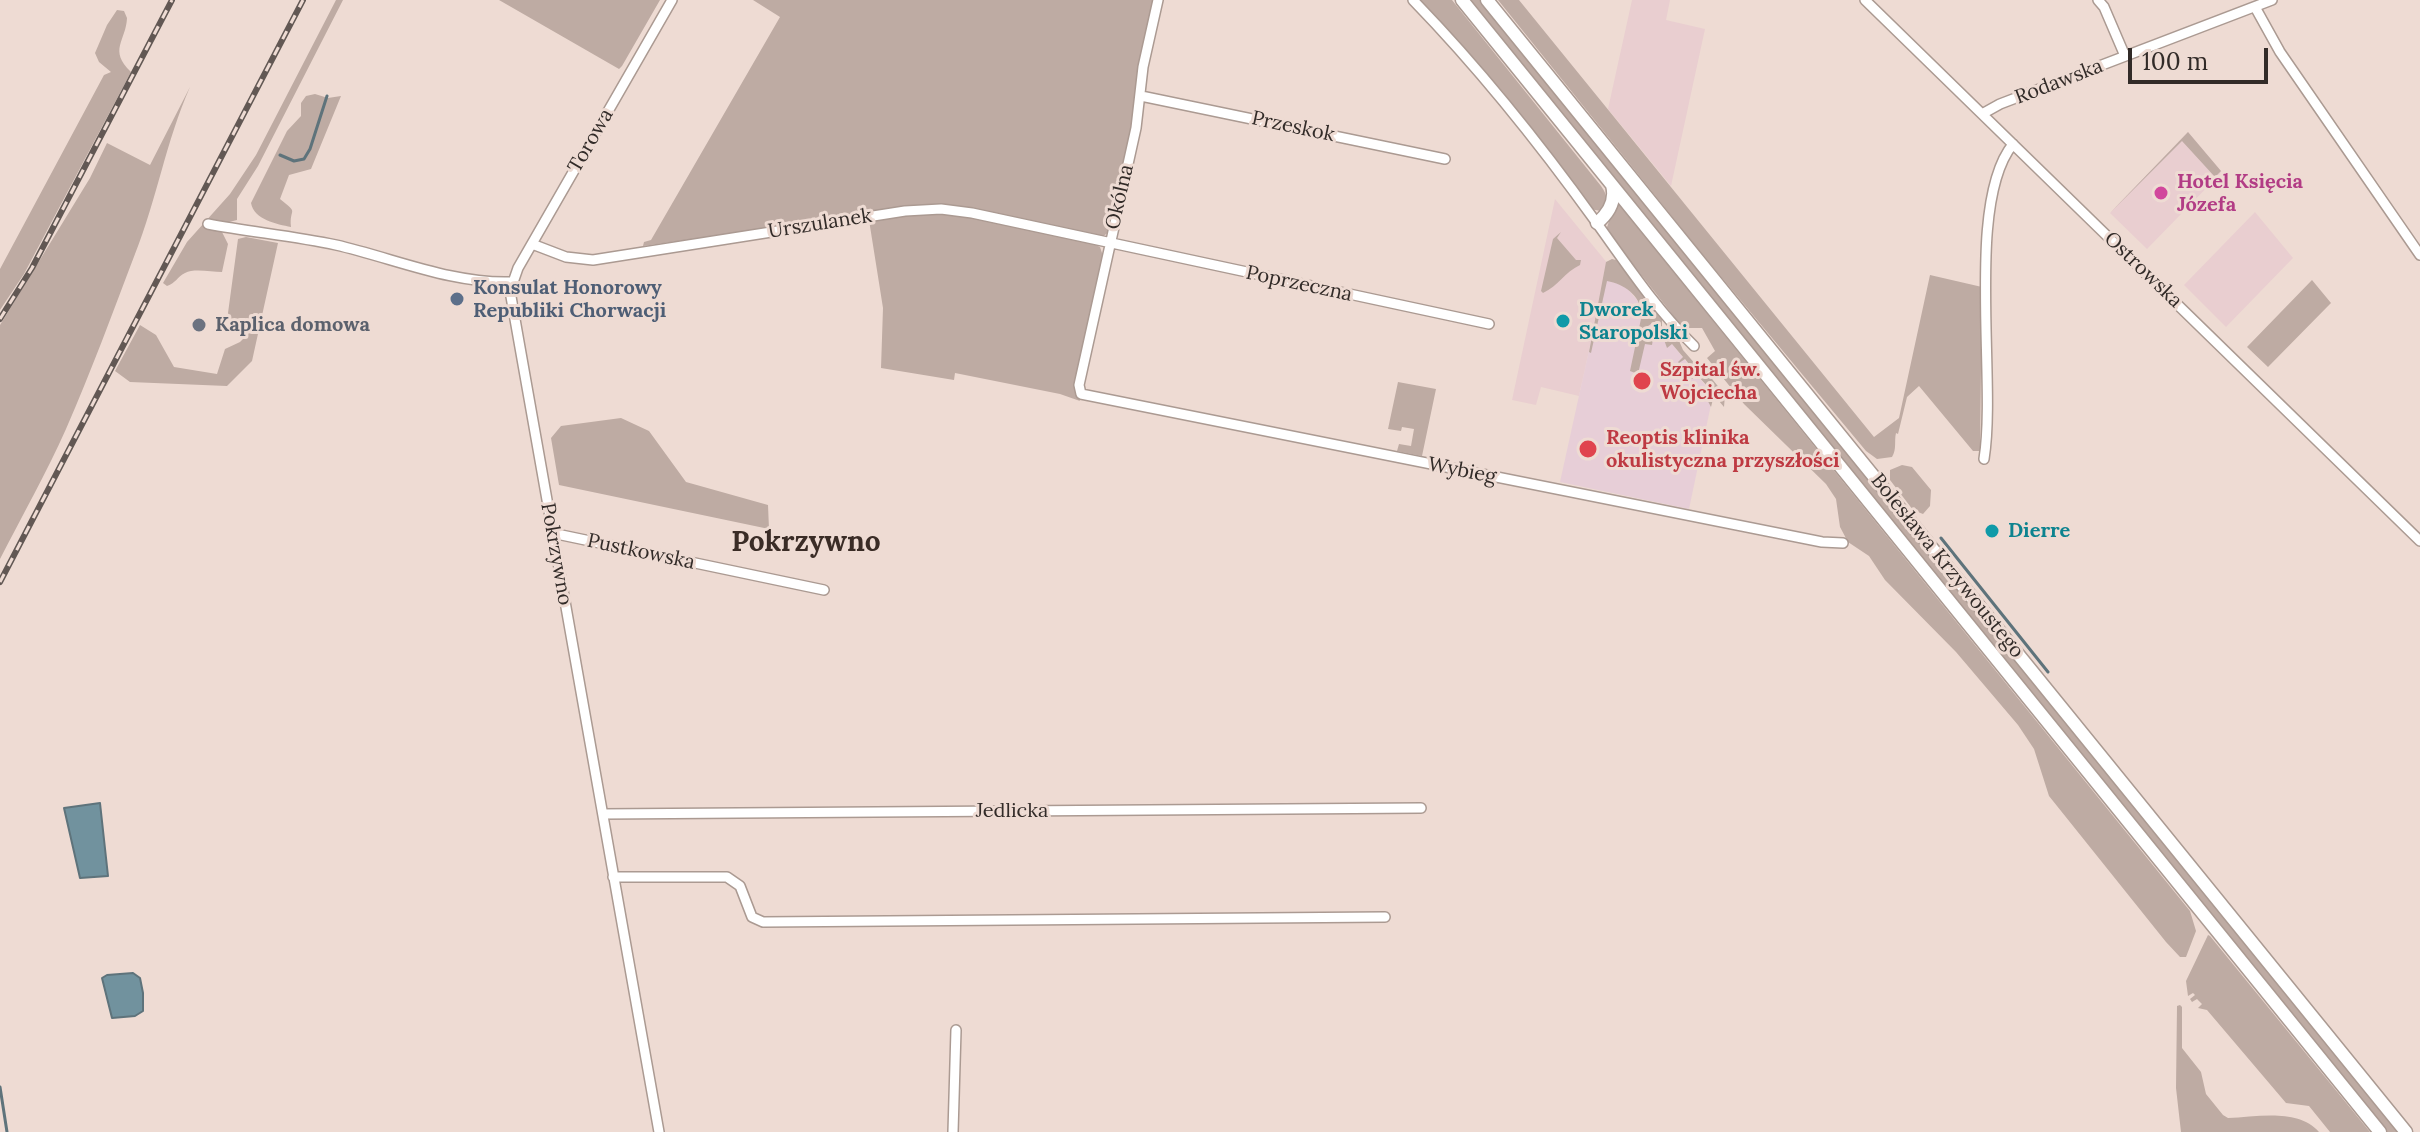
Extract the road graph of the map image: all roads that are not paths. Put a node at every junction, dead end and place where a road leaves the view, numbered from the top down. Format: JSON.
{"nodes":[{"id":1,"x":672,"y":0,"type":"edge"},
{"id":2,"x":1158,"y":0,"type":"edge"},
{"id":3,"x":1413,"y":0,"type":"edge"},
{"id":4,"x":1462,"y":0,"type":"edge"},
{"id":5,"x":1487,"y":0,"type":"edge"},
{"id":6,"x":1865,"y":0,"type":"edge"},
{"id":7,"x":2098,"y":0,"type":"edge"},
{"id":8,"x":2272,"y":0,"type":"edge"},
{"id":9,"x":2255,"y":7,"type":"junction"},
{"id":10,"x":2125,"y":56,"type":"junction"},
{"id":11,"x":1141,"y":96,"type":"junction"},
{"id":12,"x":1982,"y":114,"type":"junction"},
{"id":13,"x":2013,"y":144,"type":"junction"},
{"id":14,"x":1445,"y":159,"type":"dead end"},
{"id":15,"x":1612,"y":185,"type":"junction"},
{"id":16,"x":1597,"y":223,"type":"junction"},
{"id":17,"x":208,"y":224,"type":"dead end"},
{"id":18,"x":1110,"y":243,"type":"junction"},
{"id":19,"x":532,"y":244,"type":"junction"},
{"id":20,"x":2420,"y":255,"type":"edge"},
{"id":21,"x":511,"y":282,"type":"junction"},
{"id":22,"x":1489,"y":324,"type":"dead end"},
{"id":23,"x":1694,"y":346,"type":"dead end"},
{"id":24,"x":1081,"y":394,"type":"joint"},
{"id":25,"x":1984,"y":459,"type":"dead end"},
{"id":26,"x":552,"y":533,"type":"junction"},
{"id":27,"x":2420,"y":541,"type":"edge"},
{"id":28,"x":1843,"y":543,"type":"dead end"},
{"id":29,"x":824,"y":590,"type":"dead end"},
{"id":30,"x":1421,"y":808,"type":"dead end"},
{"id":31,"x":603,"y":814,"type":"junction"},
{"id":32,"x":613,"y":877,"type":"junction"},
{"id":33,"x":1385,"y":917,"type":"dead end"},
{"id":34,"x":956,"y":1030,"type":"dead end"},
{"id":35,"x":659,"y":1132,"type":"edge"},
{"id":36,"x":953,"y":1132,"type":"edge"},
{"id":37,"x":2380,"y":1132,"type":"edge"},
{"id":38,"x":2406,"y":1132,"type":"edge"}],
"edges":[{"from":1,"to":19,"type":"street","name":"Torowa"},
{"from":2,"to":11,"type":"street","name":"Okólna"},
{"from":3,"to":16,"type":"street"},
{"from":4,"to":15,"type":"main road","name":"Bolesława Krzywoustego"},
{"from":5,"to":38,"type":"main road","name":"Bolesława Krzywoustego"},
{"from":6,"to":12,"type":"street","name":"Ostrowska"},
{"from":7,"to":10,"type":"street"},
{"from":8,"to":9,"type":"street","name":"Rodawska"},
{"from":9,"to":10,"type":"street","name":"Rodawska"},
{"from":9,"to":20,"type":"street"},
{"from":10,"to":12,"type":"street","name":"Rodawska"},
{"from":11,"to":14,"type":"street","name":"Przeskok"},
{"from":11,"to":18,"type":"street","name":"Okólna"},
{"from":12,"to":13,"type":"street","name":"Ostrowska"},
{"from":13,"to":25,"type":"street"},
{"from":13,"to":27,"type":"street","name":"Ostrowska"},
{"from":15,"to":16,"type":"main road"},
{"from":15,"to":37,"type":"main road","name":"Bolesława Krzywoustego"},
{"from":16,"to":23,"type":"street"},
{"from":17,"to":21,"type":"street"},
{"from":18,"to":19,"type":"street","name":"Urszulanek"},
{"from":18,"to":22,"type":"street","name":"Poprzeczna"},
{"from":18,"to":24,"type":"street","name":"Okólna"},
{"from":19,"to":21,"type":"street","name":"Torowa"},
{"from":21,"to":26,"type":"street","name":"Pokrzywno"},
{"from":24,"to":28,"type":"street","name":"Wybieg"},
{"from":26,"to":29,"type":"street","name":"Pustkowska"},
{"from":26,"to":31,"type":"street","name":"Pokrzywno"},
{"from":30,"to":31,"type":"street","name":"Jedlicka"},
{"from":31,"to":32,"type":"street","name":"Pokrzywno"},
{"from":32,"to":33,"type":"street"},
{"from":32,"to":35,"type":"street","name":"Pokrzywno"},
{"from":34,"to":36,"type":"street"}]}
